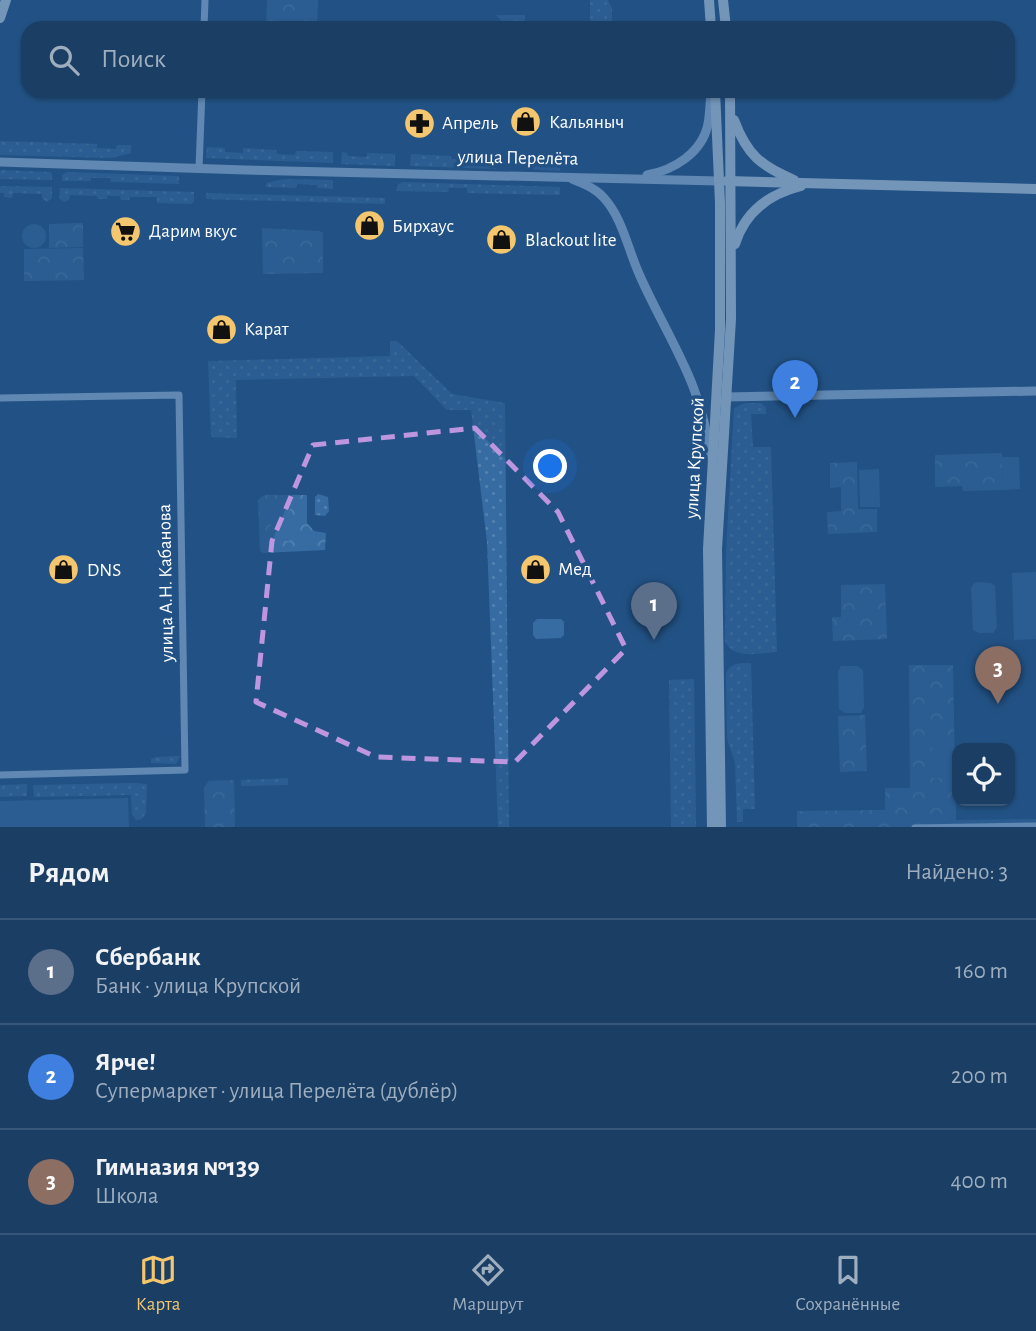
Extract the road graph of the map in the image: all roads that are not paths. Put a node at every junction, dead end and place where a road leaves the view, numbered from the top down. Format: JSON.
{"nodes":[{"id":1,"x":6,"y":0,"type":"edge"},
{"id":2,"x":205,"y":0,"type":"edge"},
{"id":3,"x":709,"y":0,"type":"edge"},
{"id":4,"x":723,"y":0,"type":"edge"},
{"id":5,"x":0,"y":18,"type":"edge"},
{"id":6,"x":204,"y":21,"type":"edge"},
{"id":7,"x":710,"y":21,"type":"edge"},
{"id":8,"x":725,"y":21,"type":"edge"},
{"id":9,"x":202,"y":98,"type":"edge"},
{"id":10,"x":712,"y":98,"type":"edge"},
{"id":11,"x":713,"y":98,"type":"edge"},
{"id":12,"x":730,"y":98,"type":"edge"},
{"id":13,"x":731,"y":111,"type":"junction"},
{"id":14,"x":0,"y":162,"type":"edge"},
{"id":15,"x":199,"y":167,"type":"junction"},
{"id":16,"x":567,"y":177,"type":"junction"},
{"id":17,"x":630,"y":178,"type":"junction"},
{"id":18,"x":718,"y":181,"type":"junction"},
{"id":19,"x":732,"y":181,"type":"junction"},
{"id":20,"x":811,"y":184,"type":"junction"},
{"id":21,"x":1036,"y":189,"type":"edge"},
{"id":22,"x":731,"y":257,"type":"junction"},
{"id":23,"x":1036,"y":391,"type":"edge"},
{"id":24,"x":726,"y":397,"type":"junction"},
{"id":25,"x":0,"y":398,"type":"edge"},
{"id":26,"x":710,"y":480,"type":"junction"},
{"id":27,"x":0,"y":775,"type":"edge"},
{"id":28,"x":1036,"y":825,"type":"edge"},
{"id":29,"x":712,"y":827,"type":"edge"},
{"id":30,"x":721,"y":827,"type":"edge"},
{"id":31,"x":914,"y":827,"type":"edge"}],
"edges":[{"from":1,"to":5,"type":"main road"},
{"from":2,"to":6,"type":"street"},
{"from":3,"to":7,"type":"main road"},
{"from":4,"to":8,"type":"main road"},
{"from":9,"to":15,"type":"street"},
{"from":10,"to":17,"type":"street"},
{"from":11,"to":18,"type":"main road","name":"улица Крупской"},
{"from":12,"to":13,"type":"main road","name":"улица Крупской"},
{"from":13,"to":19,"type":"main road","name":"улица Крупской"},
{"from":13,"to":20,"type":"main road"},
{"from":14,"to":15,"type":"street","name":"улица Перелёта"},
{"from":15,"to":16,"type":"street","name":"улица Перелёта"},
{"from":16,"to":17,"type":"street","name":"улица Перелёта"},
{"from":16,"to":26,"type":"street"},
{"from":17,"to":18,"type":"street","name":"улица Перелёта"},
{"from":18,"to":19,"type":"main road","name":"улица Перелёта"},
{"from":18,"to":26,"type":"main road","name":"улица Крупской"},
{"from":19,"to":20,"type":"main road","name":"улица Перелёта"},
{"from":19,"to":22,"type":"main road","name":"улица Крупской"},
{"from":20,"to":21,"type":"main road","name":"улица Перелёта"},
{"from":20,"to":22,"type":"main road"},
{"from":22,"to":24,"type":"main road","name":"улица Крупской"},
{"from":23,"to":24,"type":"street"},
{"from":24,"to":30,"type":"main road","name":"улица Крупской"},
{"from":25,"to":27,"type":"street","name":"улица А.Н. Кабанова"},
{"from":26,"to":29,"type":"main road","name":"улица Крупской"},
{"from":28,"to":31,"type":"street"}]}
